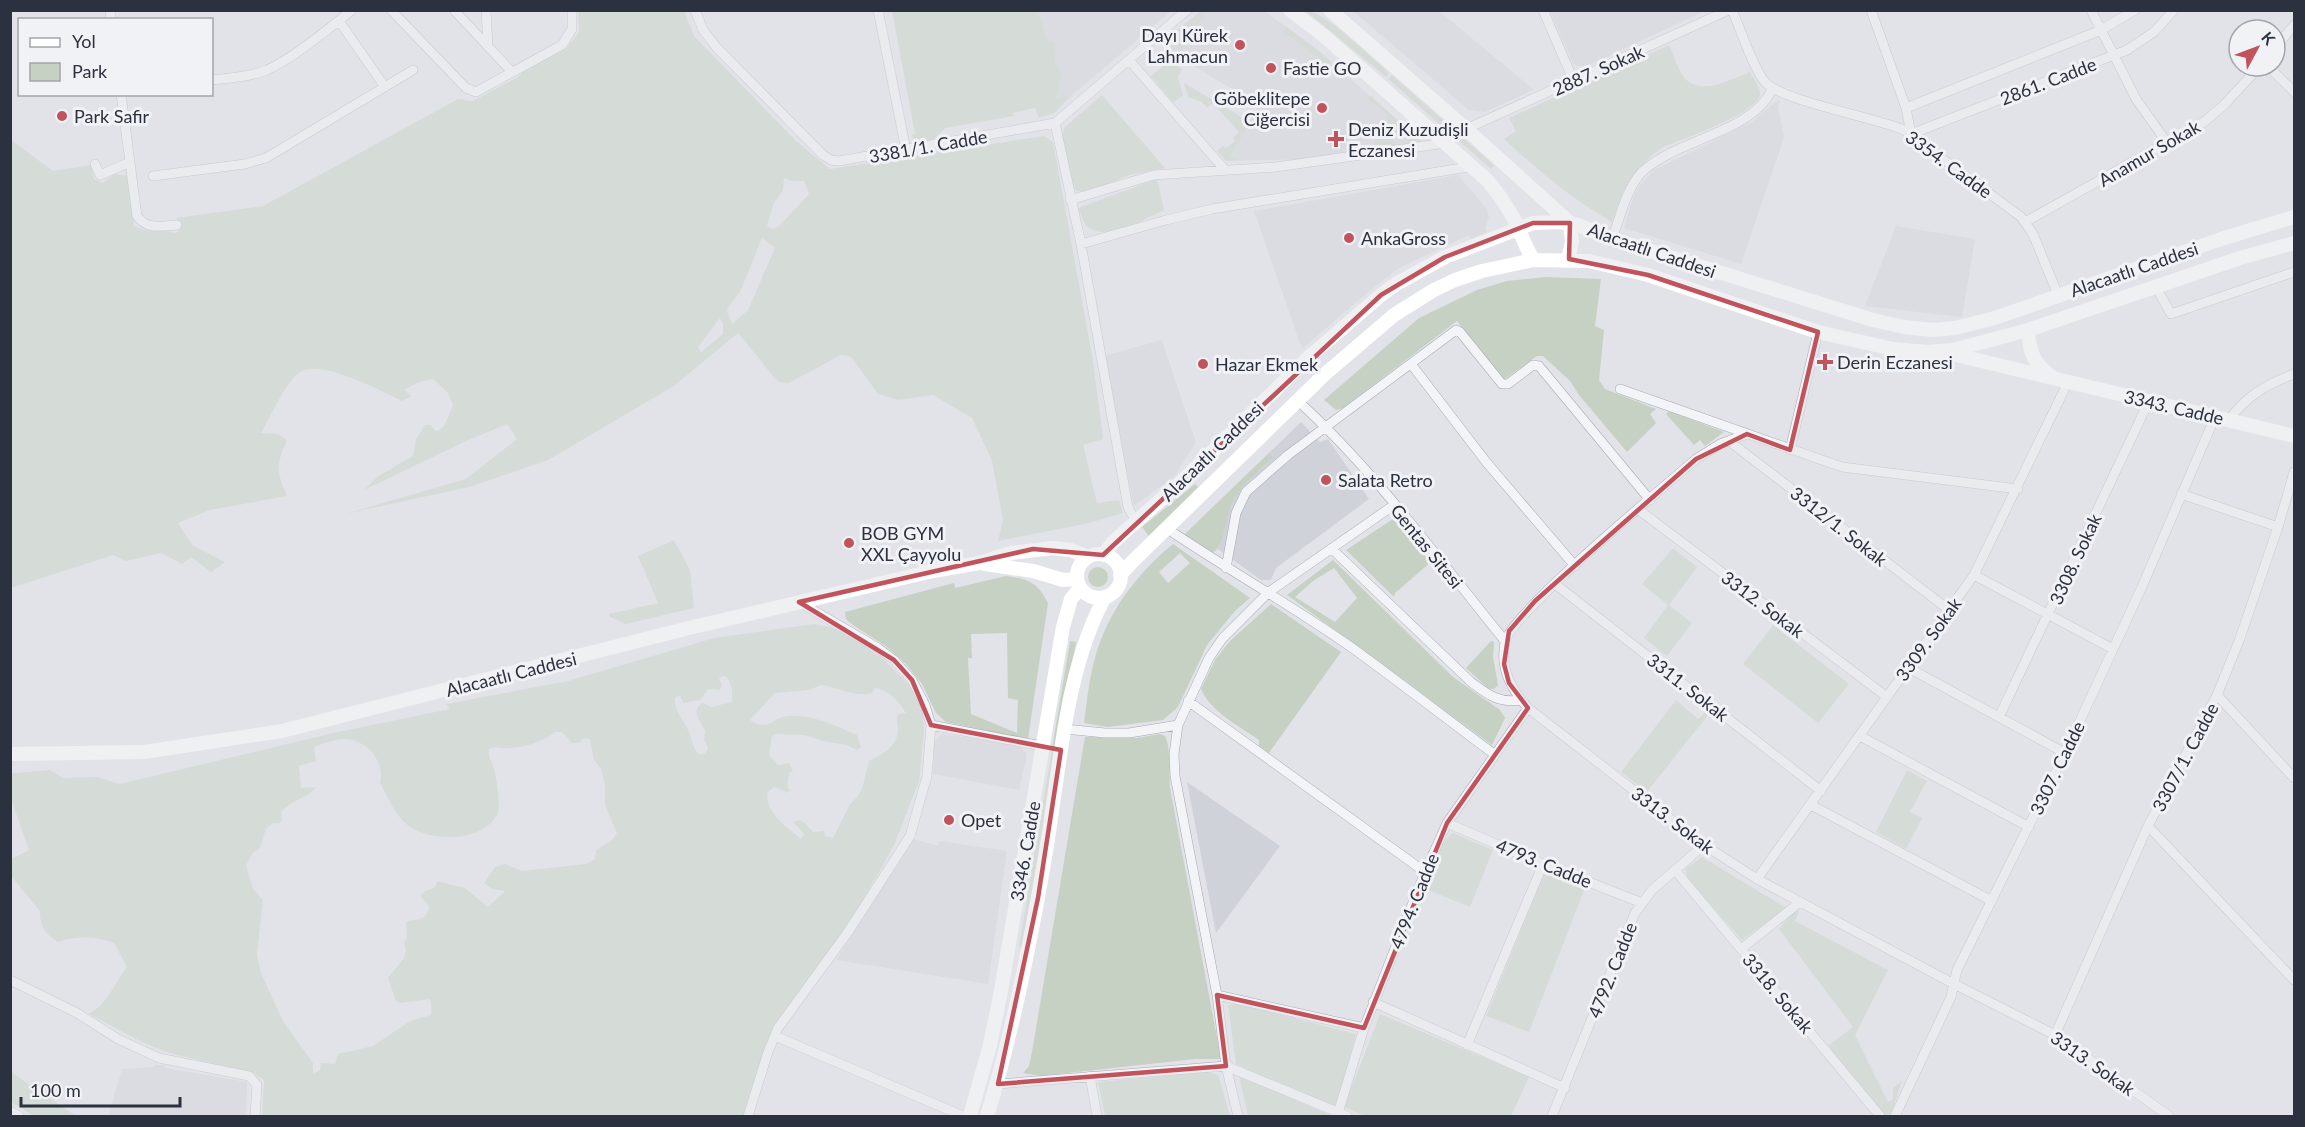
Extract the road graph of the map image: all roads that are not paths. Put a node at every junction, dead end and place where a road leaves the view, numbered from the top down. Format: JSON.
{"nodes":[{"id":1,"x":352,"y":10,"type":"edge"},
{"id":2,"x":391,"y":10,"type":"edge"},
{"id":3,"x":454,"y":10,"type":"edge"},
{"id":4,"x":486,"y":10,"type":"edge"},
{"id":5,"x":572,"y":10,"type":"edge"},
{"id":6,"x":695,"y":10,"type":"edge"},
{"id":7,"x":878,"y":10,"type":"edge"},
{"id":8,"x":1186,"y":10,"type":"edge"},
{"id":9,"x":1290,"y":10,"type":"edge"},
{"id":10,"x":1330,"y":10,"type":"edge"},
{"id":11,"x":1543,"y":10,"type":"edge"},
{"id":12,"x":1730,"y":10,"type":"edge"},
{"id":13,"x":1883,"y":10,"type":"edge"},
{"id":14,"x":2091,"y":10,"type":"edge"},
{"id":15,"x":2135,"y":10,"type":"edge"},
{"id":16,"x":2174,"y":10,"type":"edge"},
{"id":17,"x":1872,"y":13,"type":"edge"},
{"id":18,"x":339,"y":21,"type":"junction"},
{"id":19,"x":2101,"y":30,"type":"junction"},
{"id":20,"x":488,"y":46,"type":"junction"},
{"id":21,"x":2114,"y":56,"type":"junction"},
{"id":22,"x":1129,"y":60,"type":"junction"},
{"id":23,"x":413,"y":70,"type":"dead end"},
{"id":24,"x":512,"y":72,"type":"junction"},
{"id":25,"x":2249,"y":78,"type":"edge"},
{"id":26,"x":2280,"y":78,"type":"edge"},
{"id":27,"x":213,"y":80,"type":"edge"},
{"id":28,"x":1574,"y":82,"type":"junction"},
{"id":29,"x":385,"y":87,"type":"junction"},
{"id":30,"x":1772,"y":89,"type":"junction"},
{"id":31,"x":2295,"y":92,"type":"edge"},
{"id":32,"x":121,"y":96,"type":"edge"},
{"id":33,"x":1906,"y":108,"type":"junction"},
{"id":34,"x":1055,"y":123,"type":"junction"},
{"id":35,"x":1466,"y":129,"type":"junction"},
{"id":36,"x":1911,"y":134,"type":"junction"},
{"id":37,"x":1447,"y":143,"type":"junction"},
{"id":38,"x":2168,"y":144,"type":"junction"},
{"id":39,"x":906,"y":150,"type":"junction"},
{"id":40,"x":130,"y":162,"type":"junction"},
{"id":41,"x":95,"y":164,"type":"dead end"},
{"id":42,"x":1474,"y":166,"type":"junction"},
{"id":43,"x":1226,"y":170,"type":"junction"},
{"id":44,"x":153,"y":176,"type":"dead end"},
{"id":45,"x":1071,"y":200,"type":"junction"},
{"id":46,"x":2295,"y":217,"type":"edge"},
{"id":47,"x":2025,"y":222,"type":"junction"},
{"id":48,"x":1570,"y":224,"type":"junction"},
{"id":49,"x":177,"y":225,"type":"dead end"},
{"id":50,"x":1518,"y":228,"type":"junction"},
{"id":51,"x":1612,"y":239,"type":"junction"},
{"id":52,"x":2295,"y":243,"type":"edge"},
{"id":53,"x":1081,"y":244,"type":"junction"},
{"id":54,"x":1568,"y":259,"type":"junction"},
{"id":55,"x":1534,"y":260,"type":"junction"},
{"id":56,"x":2295,"y":272,"type":"edge"},
{"id":57,"x":2156,"y":287,"type":"junction"},
{"id":58,"x":2058,"y":295,"type":"junction"},
{"id":59,"x":2028,"y":330,"type":"junction"},
{"id":60,"x":1818,"y":332,"type":"junction"},
{"id":61,"x":1940,"y":352,"type":"junction"},
{"id":62,"x":1411,"y":364,"type":"junction"},
{"id":63,"x":2295,"y":374,"type":"edge"},
{"id":64,"x":2054,"y":378,"type":"junction"},
{"id":65,"x":2068,"y":382,"type":"junction"},
{"id":66,"x":1620,"y":389,"type":"dead end"},
{"id":67,"x":1298,"y":401,"type":"junction"},
{"id":68,"x":2149,"y":401,"type":"junction"},
{"id":69,"x":2222,"y":419,"type":"junction"},
{"id":70,"x":1328,"y":427,"type":"junction"},
{"id":71,"x":1747,"y":434,"type":"junction"},
{"id":72,"x":2295,"y":436,"type":"edge"},
{"id":73,"x":1729,"y":441,"type":"junction"},
{"id":74,"x":1790,"y":450,"type":"junction"},
{"id":75,"x":2295,"y":472,"type":"edge"},
{"id":76,"x":2018,"y":489,"type":"junction"},
{"id":77,"x":2181,"y":494,"type":"junction"},
{"id":78,"x":2291,"y":499,"type":"edge"},
{"id":79,"x":1650,"y":500,"type":"junction"},
{"id":80,"x":1394,"y":505,"type":"junction"},
{"id":81,"x":1639,"y":510,"type":"junction"},
{"id":82,"x":1136,"y":522,"type":"junction"},
{"id":83,"x":2278,"y":527,"type":"junction"},
{"id":84,"x":1166,"y":528,"type":"junction"},
{"id":85,"x":1332,"y":549,"type":"junction"},
{"id":86,"x":1103,"y":555,"type":"junction"},
{"id":87,"x":1088,"y":557,"type":"junction"},
{"id":88,"x":980,"y":563,"type":"junction"},
{"id":89,"x":1575,"y":566,"type":"junction"},
{"id":90,"x":1226,"y":568,"type":"junction"},
{"id":91,"x":1120,"y":575,"type":"junction"},
{"id":92,"x":1974,"y":575,"type":"junction"},
{"id":93,"x":1079,"y":584,"type":"junction"},
{"id":94,"x":1555,"y":584,"type":"junction"},
{"id":95,"x":1269,"y":592,"type":"junction"},
{"id":96,"x":1105,"y":597,"type":"junction"},
{"id":97,"x":799,"y":602,"type":"junction"},
{"id":98,"x":1949,"y":610,"type":"junction"},
{"id":99,"x":2049,"y":615,"type":"junction"},
{"id":100,"x":1505,"y":641,"type":"junction"},
{"id":101,"x":2113,"y":649,"type":"junction"},
{"id":102,"x":1908,"y":667,"type":"junction"},
{"id":103,"x":2217,"y":695,"type":"junction"},
{"id":104,"x":1887,"y":698,"type":"junction"},
{"id":105,"x":1188,"y":701,"type":"junction"},
{"id":106,"x":1524,"y":704,"type":"junction"},
{"id":107,"x":1999,"y":717,"type":"junction"},
{"id":108,"x":931,"y":725,"type":"junction"},
{"id":109,"x":1178,"y":725,"type":"junction"},
{"id":110,"x":1065,"y":729,"type":"junction"},
{"id":111,"x":1860,"y":736,"type":"junction"},
{"id":112,"x":1042,"y":746,"type":"junction"},
{"id":113,"x":2065,"y":753,"type":"junction"},
{"id":114,"x":1494,"y":754,"type":"junction"},
{"id":115,"x":10,"y":756,"type":"edge"},
{"id":116,"x":2295,"y":778,"type":"edge"},
{"id":117,"x":1821,"y":790,"type":"junction"},
{"id":118,"x":1811,"y":805,"type":"junction"},
{"id":119,"x":1447,"y":823,"type":"junction"},
{"id":120,"x":2148,"y":826,"type":"junction"},
{"id":121,"x":2029,"y":827,"type":"junction"},
{"id":122,"x":1704,"y":845,"type":"junction"},
{"id":123,"x":1543,"y":864,"type":"junction"},
{"id":124,"x":1675,"y":870,"type":"junction"},
{"id":125,"x":1425,"y":872,"type":"junction"},
{"id":126,"x":1757,"y":879,"type":"junction"},
{"id":127,"x":1992,"y":901,"type":"junction"},
{"id":128,"x":1800,"y":902,"type":"junction"},
{"id":129,"x":1642,"y":903,"type":"junction"},
{"id":130,"x":1741,"y":949,"type":"junction"},
{"id":131,"x":10,"y":980,"type":"edge"},
{"id":132,"x":2295,"y":980,"type":"edge"},
{"id":133,"x":1954,"y":984,"type":"junction"},
{"id":134,"x":1217,"y":994,"type":"junction"},
{"id":135,"x":1373,"y":1002,"type":"junction"},
{"id":136,"x":1364,"y":1028,"type":"junction"},
{"id":137,"x":2055,"y":1035,"type":"junction"},
{"id":138,"x":775,"y":1036,"type":"junction"},
{"id":139,"x":1467,"y":1044,"type":"junction"},
{"id":140,"x":1226,"y":1066,"type":"junction"},
{"id":141,"x":1090,"y":1076,"type":"junction"},
{"id":142,"x":998,"y":1084,"type":"junction"},
{"id":143,"x":1564,"y":1088,"type":"junction"},
{"id":144,"x":10,"y":1111,"type":"edge"},
{"id":145,"x":1342,"y":1115,"type":"edge"},
{"id":146,"x":19,"y":1116,"type":"edge"},
{"id":147,"x":255,"y":1116,"type":"edge"},
{"id":148,"x":748,"y":1116,"type":"edge"},
{"id":149,"x":963,"y":1116,"type":"edge"},
{"id":150,"x":970,"y":1116,"type":"edge"},
{"id":151,"x":987,"y":1116,"type":"edge"},
{"id":152,"x":1097,"y":1116,"type":"edge"},
{"id":153,"x":1238,"y":1116,"type":"edge"},
{"id":154,"x":1552,"y":1116,"type":"edge"},
{"id":155,"x":1880,"y":1116,"type":"edge"},
{"id":156,"x":1894,"y":1116,"type":"edge"},
{"id":157,"x":2169,"y":1116,"type":"edge"}],
"edges":[{"from":1,"to":18,"type":"street"},
{"from":2,"to":24,"type":"street"},
{"from":3,"to":20,"type":"street"},
{"from":4,"to":20,"type":"street"},
{"from":5,"to":24,"type":"street"},
{"from":6,"to":39,"type":"street","name":"3381/1. Cadde"},
{"from":7,"to":39,"type":"street"},
{"from":8,"to":22,"type":"street"},
{"from":9,"to":37,"type":"main road"},
{"from":10,"to":35,"type":"main road"},
{"from":11,"to":28,"type":"street"},
{"from":12,"to":28,"type":"street","name":"2887. Sokak"},
{"from":12,"to":30,"type":"street"},
{"from":13,"to":17,"type":"street"},
{"from":14,"to":19,"type":"street"},
{"from":15,"to":19,"type":"street","name":"2861. Cadde"},
{"from":16,"to":21,"type":"street","name":"2861. Cadde"},
{"from":17,"to":33,"type":"street"},
{"from":18,"to":27,"type":"street"},
{"from":18,"to":29,"type":"street"},
{"from":19,"to":21,"type":"street"},
{"from":19,"to":33,"type":"street","name":"2861. Cadde"},
{"from":20,"to":24,"type":"street"},
{"from":21,"to":36,"type":"street","name":"2861. Cadde"},
{"from":21,"to":38,"type":"street"},
{"from":22,"to":34,"type":"street"},
{"from":22,"to":43,"type":"street"},
{"from":23,"to":29,"type":"street"},
{"from":25,"to":38,"type":"street","name":"Anamur Sokak"},
{"from":26,"to":31,"type":"street"},
{"from":28,"to":35,"type":"street","name":"2887. Sokak"},
{"from":29,"to":44,"type":"street"},
{"from":30,"to":36,"type":"street","name":"3354. Cadde"},
{"from":30,"to":51,"type":"street"},
{"from":32,"to":40,"type":"street"},
{"from":33,"to":36,"type":"street"},
{"from":34,"to":39,"type":"street","name":"3381/1. Cadde"},
{"from":34,"to":45,"type":"street"},
{"from":35,"to":48,"type":"main road"},
{"from":36,"to":47,"type":"street","name":"3354. Cadde"},
{"from":37,"to":42,"type":"main road"},
{"from":37,"to":43,"type":"street"},
{"from":38,"to":47,"type":"street","name":"Anamur Sokak"},
{"from":40,"to":41,"type":"street"},
{"from":40,"to":49,"type":"street"},
{"from":42,"to":50,"type":"main road"},
{"from":42,"to":53,"type":"street"},
{"from":43,"to":45,"type":"street"},
{"from":45,"to":53,"type":"street"},
{"from":46,"to":58,"type":"main road","name":"Alacaatlı Caddesi"},
{"from":47,"to":58,"type":"street","name":"3354. Cadde"},
{"from":48,"to":50,"type":"main road","name":"Alacaatlı Caddesi"},
{"from":48,"to":51,"type":"main road","name":"Alacaatlı Caddesi"},
{"from":48,"to":54,"type":"main road"},
{"from":50,"to":55,"type":"main road"},
{"from":50,"to":82,"type":"main road","name":"Alacaatlı Caddesi"},
{"from":51,"to":58,"type":"main road","name":"Alacaatlı Caddesi"},
{"from":52,"to":57,"type":"main road","name":"Alacaatlı Caddesi"},
{"from":53,"to":82,"type":"street"},
{"from":54,"to":55,"type":"main road","name":"Alacaatlı Caddesi"},
{"from":54,"to":60,"type":"main road","name":"Alacaatlı Caddesi"},
{"from":55,"to":67,"type":"main road","name":"Alacaatlı Caddesi"},
{"from":56,"to":57,"type":"street"},
{"from":57,"to":59,"type":"main road","name":"Alacaatlı Caddesi"},
{"from":59,"to":61,"type":"main road","name":"Alacaatlı Caddesi"},
{"from":59,"to":64,"type":"main road","name":"3343. Cadde"},
{"from":60,"to":61,"type":"main road","name":"Alacaatlı Caddesi"},
{"from":60,"to":74,"type":"street"},
{"from":61,"to":64,"type":"main road","name":"3343. Cadde"},
{"from":62,"to":70,"type":"street"},
{"from":62,"to":79,"type":"street"},
{"from":62,"to":89,"type":"street"},
{"from":63,"to":69,"type":"street","name":"3307. Cadde"},
{"from":64,"to":65,"type":"main road","name":"3343. Cadde"},
{"from":65,"to":68,"type":"main road","name":"3343. Cadde"},
{"from":65,"to":76,"type":"street","name":"3309. Sokak"},
{"from":66,"to":71,"type":"street"},
{"from":67,"to":70,"type":"street","name":"Gentas Sitesi"},
{"from":67,"to":84,"type":"main road","name":"Alacaatlı Caddesi"},
{"from":68,"to":69,"type":"main road","name":"3343. Cadde"},
{"from":68,"to":99,"type":"street","name":"3308. Sokak"},
{"from":69,"to":72,"type":"main road","name":"3343. Cadde"},
{"from":69,"to":77,"type":"street","name":"3307. Cadde"},
{"from":70,"to":80,"type":"street","name":"Gentas Sitesi"},
{"from":70,"to":90,"type":"street"},
{"from":71,"to":73,"type":"street"},
{"from":71,"to":74,"type":"street"},
{"from":73,"to":79,"type":"street"},
{"from":73,"to":98,"type":"street","name":"3312/1. Sokak"},
{"from":74,"to":76,"type":"street"},
{"from":75,"to":78,"type":"street","name":"3307/1. Cadde"},
{"from":76,"to":92,"type":"street","name":"3309. Sokak"},
{"from":77,"to":83,"type":"street"},
{"from":77,"to":101,"type":"street","name":"3307. Cadde"},
{"from":78,"to":83,"type":"street","name":"3307/1. Cadde"},
{"from":79,"to":81,"type":"street"},
{"from":80,"to":85,"type":"street"},
{"from":80,"to":100,"type":"street","name":"Gentas Sitesi"},
{"from":81,"to":89,"type":"street"},
{"from":81,"to":104,"type":"street","name":"3312. Sokak"},
{"from":82,"to":86,"type":"main road","name":"Alacaatlı Caddesi"},
{"from":83,"to":103,"type":"street","name":"3307/1. Cadde"},
{"from":84,"to":90,"type":"street"},
{"from":84,"to":91,"type":"main road","name":"Alacaatlı Caddesi"},
{"from":85,"to":95,"type":"street"},
{"from":85,"to":106,"type":"street"},
{"from":86,"to":87,"type":"main road"},
{"from":86,"to":91,"type":"main road"},
{"from":87,"to":88,"type":"main road","name":"Alacaatlı Caddesi"},
{"from":87,"to":93,"type":"main road"},
{"from":88,"to":93,"type":"main road","name":"Alacaatlı Caddesi"},
{"from":88,"to":97,"type":"main road","name":"Alacaatlı Caddesi"},
{"from":89,"to":94,"type":"street"},
{"from":90,"to":95,"type":"street"},
{"from":91,"to":96,"type":"main road"},
{"from":92,"to":98,"type":"street","name":"3309. Sokak"},
{"from":92,"to":99,"type":"street"},
{"from":93,"to":96,"type":"main road"},
{"from":93,"to":112,"type":"main road","name":"3346. Cadde"},
{"from":94,"to":100,"type":"street"},
{"from":94,"to":117,"type":"street","name":"3311. Sokak"},
{"from":95,"to":105,"type":"street"},
{"from":95,"to":114,"type":"street"},
{"from":96,"to":110,"type":"main road","name":"3346. Cadde"},
{"from":97,"to":108,"type":"street"},
{"from":97,"to":115,"type":"main road","name":"Alacaatlı Caddesi"},
{"from":98,"to":102,"type":"street","name":"3309. Sokak"},
{"from":99,"to":101,"type":"street"},
{"from":99,"to":107,"type":"street","name":"3308. Sokak"},
{"from":100,"to":106,"type":"street","name":"3313. Sokak"},
{"from":101,"to":113,"type":"street","name":"3307. Cadde"},
{"from":102,"to":104,"type":"street","name":"3309. Sokak"},
{"from":102,"to":107,"type":"street"},
{"from":103,"to":116,"type":"street"},
{"from":103,"to":120,"type":"street","name":"3307/1. Cadde"},
{"from":104,"to":111,"type":"street","name":"3309. Sokak"},
{"from":105,"to":109,"type":"street"},
{"from":105,"to":125,"type":"street"},
{"from":106,"to":114,"type":"street","name":"4794. Cadde"},
{"from":106,"to":122,"type":"street","name":"3313. Sokak"},
{"from":107,"to":113,"type":"street"},
{"from":108,"to":112,"type":"street"},
{"from":108,"to":138,"type":"street"},
{"from":109,"to":110,"type":"street"},
{"from":109,"to":134,"type":"street"},
{"from":110,"to":142,"type":"main road","name":"3346. Cadde"},
{"from":111,"to":117,"type":"street","name":"3309. Sokak"},
{"from":111,"to":121,"type":"street"},
{"from":112,"to":150,"type":"main road","name":"3346. Cadde"},
{"from":113,"to":121,"type":"street","name":"3307. Cadde"},
{"from":114,"to":119,"type":"street","name":"4794. Cadde"},
{"from":117,"to":118,"type":"street","name":"3309. Sokak"},
{"from":118,"to":126,"type":"street","name":"3309. Sokak"},
{"from":118,"to":127,"type":"street"},
{"from":119,"to":123,"type":"street","name":"4793. Cadde"},
{"from":119,"to":125,"type":"street","name":"4794. Cadde"},
{"from":120,"to":132,"type":"street"},
{"from":120,"to":137,"type":"street","name":"3307/1. Cadde"},
{"from":121,"to":127,"type":"street","name":"3307. Cadde"},
{"from":122,"to":124,"type":"street","name":"4792. Cadde"},
{"from":122,"to":126,"type":"street","name":"3313. Sokak"},
{"from":123,"to":129,"type":"street","name":"4793. Cadde"},
{"from":123,"to":139,"type":"street"},
{"from":124,"to":129,"type":"street","name":"4792. Cadde"},
{"from":124,"to":130,"type":"street","name":"3318. Sokak"},
{"from":125,"to":135,"type":"street","name":"4794. Cadde"},
{"from":126,"to":128,"type":"street","name":"3313. Sokak"},
{"from":127,"to":133,"type":"street","name":"3307. Cadde"},
{"from":128,"to":130,"type":"street"},
{"from":128,"to":133,"type":"street","name":"3313. Sokak"},
{"from":129,"to":143,"type":"street","name":"4792. Cadde"},
{"from":130,"to":155,"type":"street","name":"3318. Sokak"},
{"from":131,"to":147,"type":"street"},
{"from":133,"to":137,"type":"street","name":"3313. Sokak"},
{"from":133,"to":156,"type":"street","name":"3307. Cadde"},
{"from":134,"to":136,"type":"street"},
{"from":134,"to":140,"type":"street"},
{"from":135,"to":136,"type":"street","name":"4794. Cadde"},
{"from":135,"to":139,"type":"street"},
{"from":136,"to":145,"type":"street","name":"4794. Cadde"},
{"from":137,"to":157,"type":"street","name":"3313. Sokak"},
{"from":138,"to":148,"type":"street"},
{"from":138,"to":149,"type":"street"},
{"from":139,"to":143,"type":"street"},
{"from":140,"to":141,"type":"street"},
{"from":140,"to":145,"type":"street"},
{"from":140,"to":153,"type":"street"},
{"from":141,"to":142,"type":"street"},
{"from":141,"to":152,"type":"street"},
{"from":142,"to":151,"type":"main road","name":"3346. Cadde"},
{"from":143,"to":154,"type":"street","name":"4792. Cadde"},
{"from":144,"to":146,"type":"street"}]}
